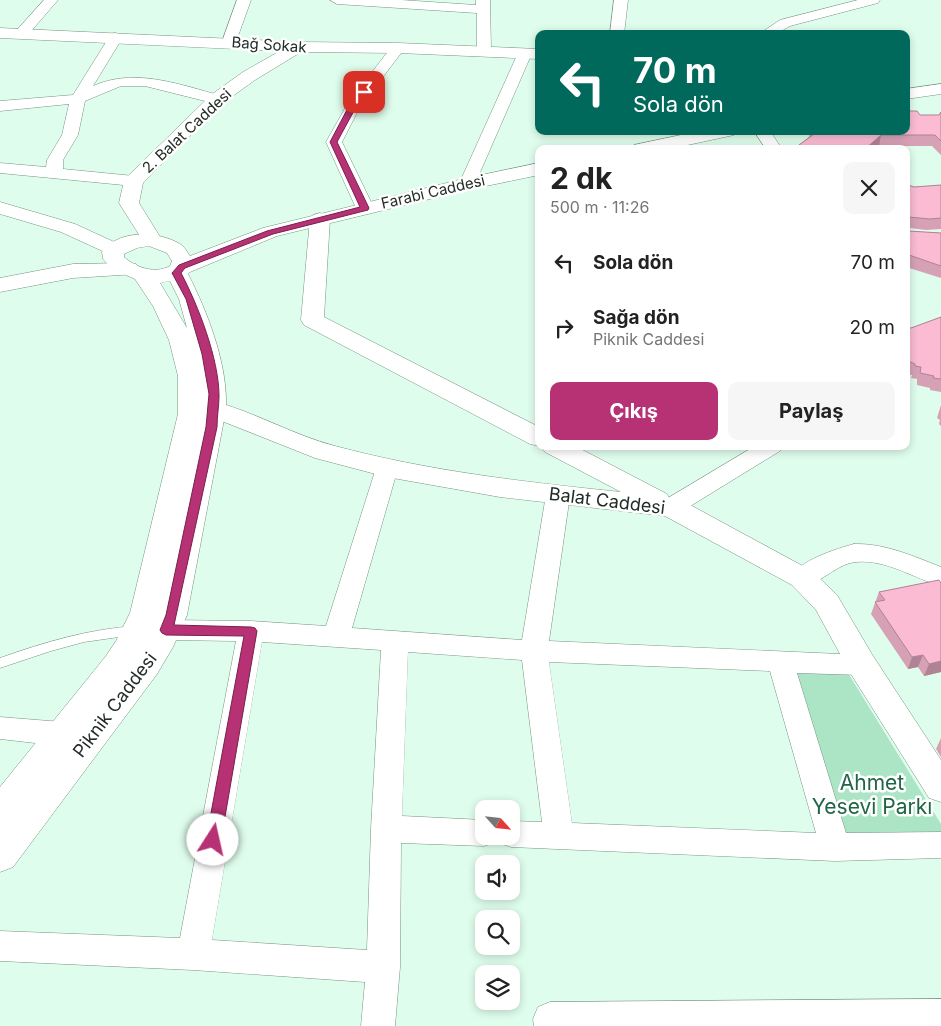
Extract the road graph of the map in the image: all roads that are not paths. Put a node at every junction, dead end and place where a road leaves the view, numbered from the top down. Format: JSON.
{"nodes":[{"id":1,"x":51,"y":0,"type":"edge"},
{"id":2,"x":244,"y":0,"type":"edge"},
{"id":3,"x":337,"y":0,"type":"edge"},
{"id":4,"x":622,"y":0,"type":"edge"},
{"id":5,"x":872,"y":0,"type":"edge"},
{"id":6,"x":483,"y":4,"type":"edge"},
{"id":7,"x":618,"y":30,"type":"edge"},
{"id":8,"x":773,"y":30,"type":"edge"},
{"id":9,"x":0,"y":34,"type":"edge"},
{"id":10,"x":21,"y":34,"type":"junction"},
{"id":11,"x":116,"y":37,"type":"junction"},
{"id":12,"x":229,"y":42,"type":"junction"},
{"id":13,"x":298,"y":47,"type":"junction"},
{"id":14,"x":398,"y":48,"type":"junction"},
{"id":15,"x":484,"y":51,"type":"junction"},
{"id":16,"x":532,"y":53,"type":"edge"},
{"id":17,"x":941,"y":89,"type":"edge"},
{"id":18,"x":910,"y":93,"type":"edge"},
{"id":19,"x":78,"y":99,"type":"junction"},
{"id":20,"x":217,"y":99,"type":"junction"},
{"id":21,"x":0,"y":106,"type":"edge"},
{"id":22,"x":709,"y":135,"type":"edge"},
{"id":23,"x":660,"y":145,"type":"edge"},
{"id":24,"x":0,"y":168,"type":"edge"},
{"id":25,"x":535,"y":170,"type":"edge"},
{"id":26,"x":54,"y":173,"type":"junction"},
{"id":27,"x":134,"y":181,"type":"junction"},
{"id":28,"x":467,"y":184,"type":"junction"},
{"id":29,"x":0,"y":208,"type":"edge"},
{"id":30,"x":365,"y":208,"type":"junction"},
{"id":31,"x":320,"y":219,"type":"junction"},
{"id":32,"x":68,"y":228,"type":"junction"},
{"id":33,"x":144,"y":240,"type":"junction"},
{"id":34,"x":125,"y":262,"type":"junction"},
{"id":35,"x":178,"y":263,"type":"junction"},
{"id":36,"x":0,"y":285,"type":"edge"},
{"id":37,"x":214,"y":410,"type":"junction"},
{"id":38,"x":535,"y":436,"type":"edge"},
{"id":39,"x":562,"y":450,"type":"edge"},
{"id":40,"x":765,"y":450,"type":"edge"},
{"id":41,"x":387,"y":468,"type":"junction"},
{"id":42,"x":558,"y":495,"type":"junction"},
{"id":43,"x":671,"y":507,"type":"junction"},
{"id":44,"x":941,"y":577,"type":"edge"},
{"id":45,"x":802,"y":578,"type":"junction"},
{"id":46,"x":166,"y":630,"type":"junction"},
{"id":47,"x":138,"y":631,"type":"junction"},
{"id":48,"x":251,"y":631,"type":"junction"},
{"id":49,"x":336,"y":637,"type":"junction"},
{"id":50,"x":395,"y":641,"type":"junction"},
{"id":51,"x":534,"y":651,"type":"junction"},
{"id":52,"x":0,"y":663,"type":"edge"},
{"id":53,"x":781,"y":663,"type":"junction"},
{"id":54,"x":862,"y":665,"type":"junction"},
{"id":55,"x":0,"y":728,"type":"edge"},
{"id":56,"x":62,"y":734,"type":"junction"},
{"id":57,"x":941,"y":788,"type":"edge"},
{"id":58,"x":0,"y":813,"type":"edge"},
{"id":59,"x":386,"y":829,"type":"junction"},
{"id":60,"x":475,"y":833,"type":"edge"},
{"id":61,"x":520,"y":834,"type":"edge"},
{"id":62,"x":559,"y":836,"type":"junction"},
{"id":63,"x":941,"y":845,"type":"edge"},
{"id":64,"x":835,"y":847,"type":"junction"},
{"id":65,"x":0,"y":856,"type":"edge"},
{"id":66,"x":0,"y":946,"type":"edge"},
{"id":67,"x":193,"y":954,"type":"junction"},
{"id":68,"x":382,"y":966,"type":"junction"},
{"id":69,"x":941,"y":1016,"type":"edge"},
{"id":70,"x":550,"y":1022,"type":"edge"},
{"id":71,"x":378,"y":1026,"type":"edge"}],
"edges":[{"from":1,"to":10,"type":"street"},
{"from":2,"to":12,"type":"street"},
{"from":3,"to":6,"type":"street"},
{"from":4,"to":7,"type":"street"},
{"from":5,"to":8,"type":"street"},
{"from":6,"to":15,"type":"street"},
{"from":9,"to":10,"type":"street","name":"Bağ Sokak"},
{"from":10,"to":11,"type":"street","name":"Bağ Sokak"},
{"from":11,"to":12,"type":"street","name":"Bağ Sokak"},
{"from":11,"to":19,"type":"street"},
{"from":12,"to":13,"type":"street","name":"Bağ Sokak"},
{"from":13,"to":14,"type":"street","name":"Bağ Sokak"},
{"from":13,"to":20,"type":"street","name":"2. Balat Caddesi"},
{"from":14,"to":15,"type":"street","name":"Bağ Sokak"},
{"from":14,"to":30,"type":"street"},
{"from":15,"to":16,"type":"street","name":"Bağ Sokak"},
{"from":16,"to":28,"type":"street"},
{"from":17,"to":18,"type":"street"},
{"from":19,"to":20,"type":"street"},
{"from":19,"to":21,"type":"street"},
{"from":19,"to":26,"type":"street"},
{"from":20,"to":27,"type":"street","name":"2. Balat Caddesi"},
{"from":22,"to":23,"type":"street"},
{"from":24,"to":26,"type":"street"},
{"from":25,"to":28,"type":"street","name":"Farabi Caddesi"},
{"from":26,"to":27,"type":"street"},
{"from":27,"to":33,"type":"street","name":"2. Balat Caddesi"},
{"from":28,"to":30,"type":"street","name":"Farabi Caddesi"},
{"from":29,"to":32,"type":"street"},
{"from":30,"to":31,"type":"street","name":"Farabi Caddesi"},
{"from":31,"to":35,"type":"street","name":"Farabi Caddesi"},
{"from":31,"to":38,"type":"street"},
{"from":32,"to":33,"type":"street"},
{"from":32,"to":34,"type":"street"},
{"from":33,"to":34,"type":"street"},
{"from":33,"to":35,"type":"street"},
{"from":34,"to":35,"type":"street","name":"Farabi Caddesi"},
{"from":34,"to":36,"type":"street","name":"Farabi Caddesi"},
{"from":34,"to":47,"type":"street","name":"Piknik Caddesi"},
{"from":35,"to":37,"type":"street","name":"Piknik Caddesi"},
{"from":37,"to":41,"type":"street","name":"Balat Caddesi"},
{"from":37,"to":46,"type":"street","name":"Piknik Caddesi"},
{"from":39,"to":43,"type":"street"},
{"from":40,"to":43,"type":"street"},
{"from":41,"to":42,"type":"street","name":"Balat Caddesi"},
{"from":41,"to":49,"type":"street"},
{"from":42,"to":43,"type":"street","name":"Balat Caddesi"},
{"from":42,"to":51,"type":"street"},
{"from":43,"to":45,"type":"street","name":"Balat Caddesi"},
{"from":44,"to":45,"type":"street"},
{"from":45,"to":54,"type":"street","name":"Balat Caddesi"},
{"from":46,"to":48,"type":"street"},
{"from":46,"to":65,"type":"street","name":"Piknik Caddesi"},
{"from":47,"to":52,"type":"lane"},
{"from":47,"to":56,"type":"street","name":"Piknik Caddesi"},
{"from":48,"to":49,"type":"street"},
{"from":48,"to":67,"type":"street"},
{"from":49,"to":50,"type":"street"},
{"from":50,"to":51,"type":"street"},
{"from":50,"to":59,"type":"street"},
{"from":51,"to":53,"type":"street"},
{"from":51,"to":62,"type":"street"},
{"from":53,"to":54,"type":"street"},
{"from":53,"to":64,"type":"street"},
{"from":54,"to":57,"type":"street","name":"Balat Caddesi"},
{"from":55,"to":56,"type":"street"},
{"from":56,"to":58,"type":"street","name":"Piknik Caddesi"},
{"from":59,"to":60,"type":"street"},
{"from":59,"to":68,"type":"street"},
{"from":61,"to":62,"type":"street"},
{"from":62,"to":64,"type":"street"},
{"from":63,"to":64,"type":"street"},
{"from":66,"to":67,"type":"street"},
{"from":67,"to":68,"type":"street"},
{"from":68,"to":71,"type":"street"},
{"from":69,"to":70,"type":"street"}]}
